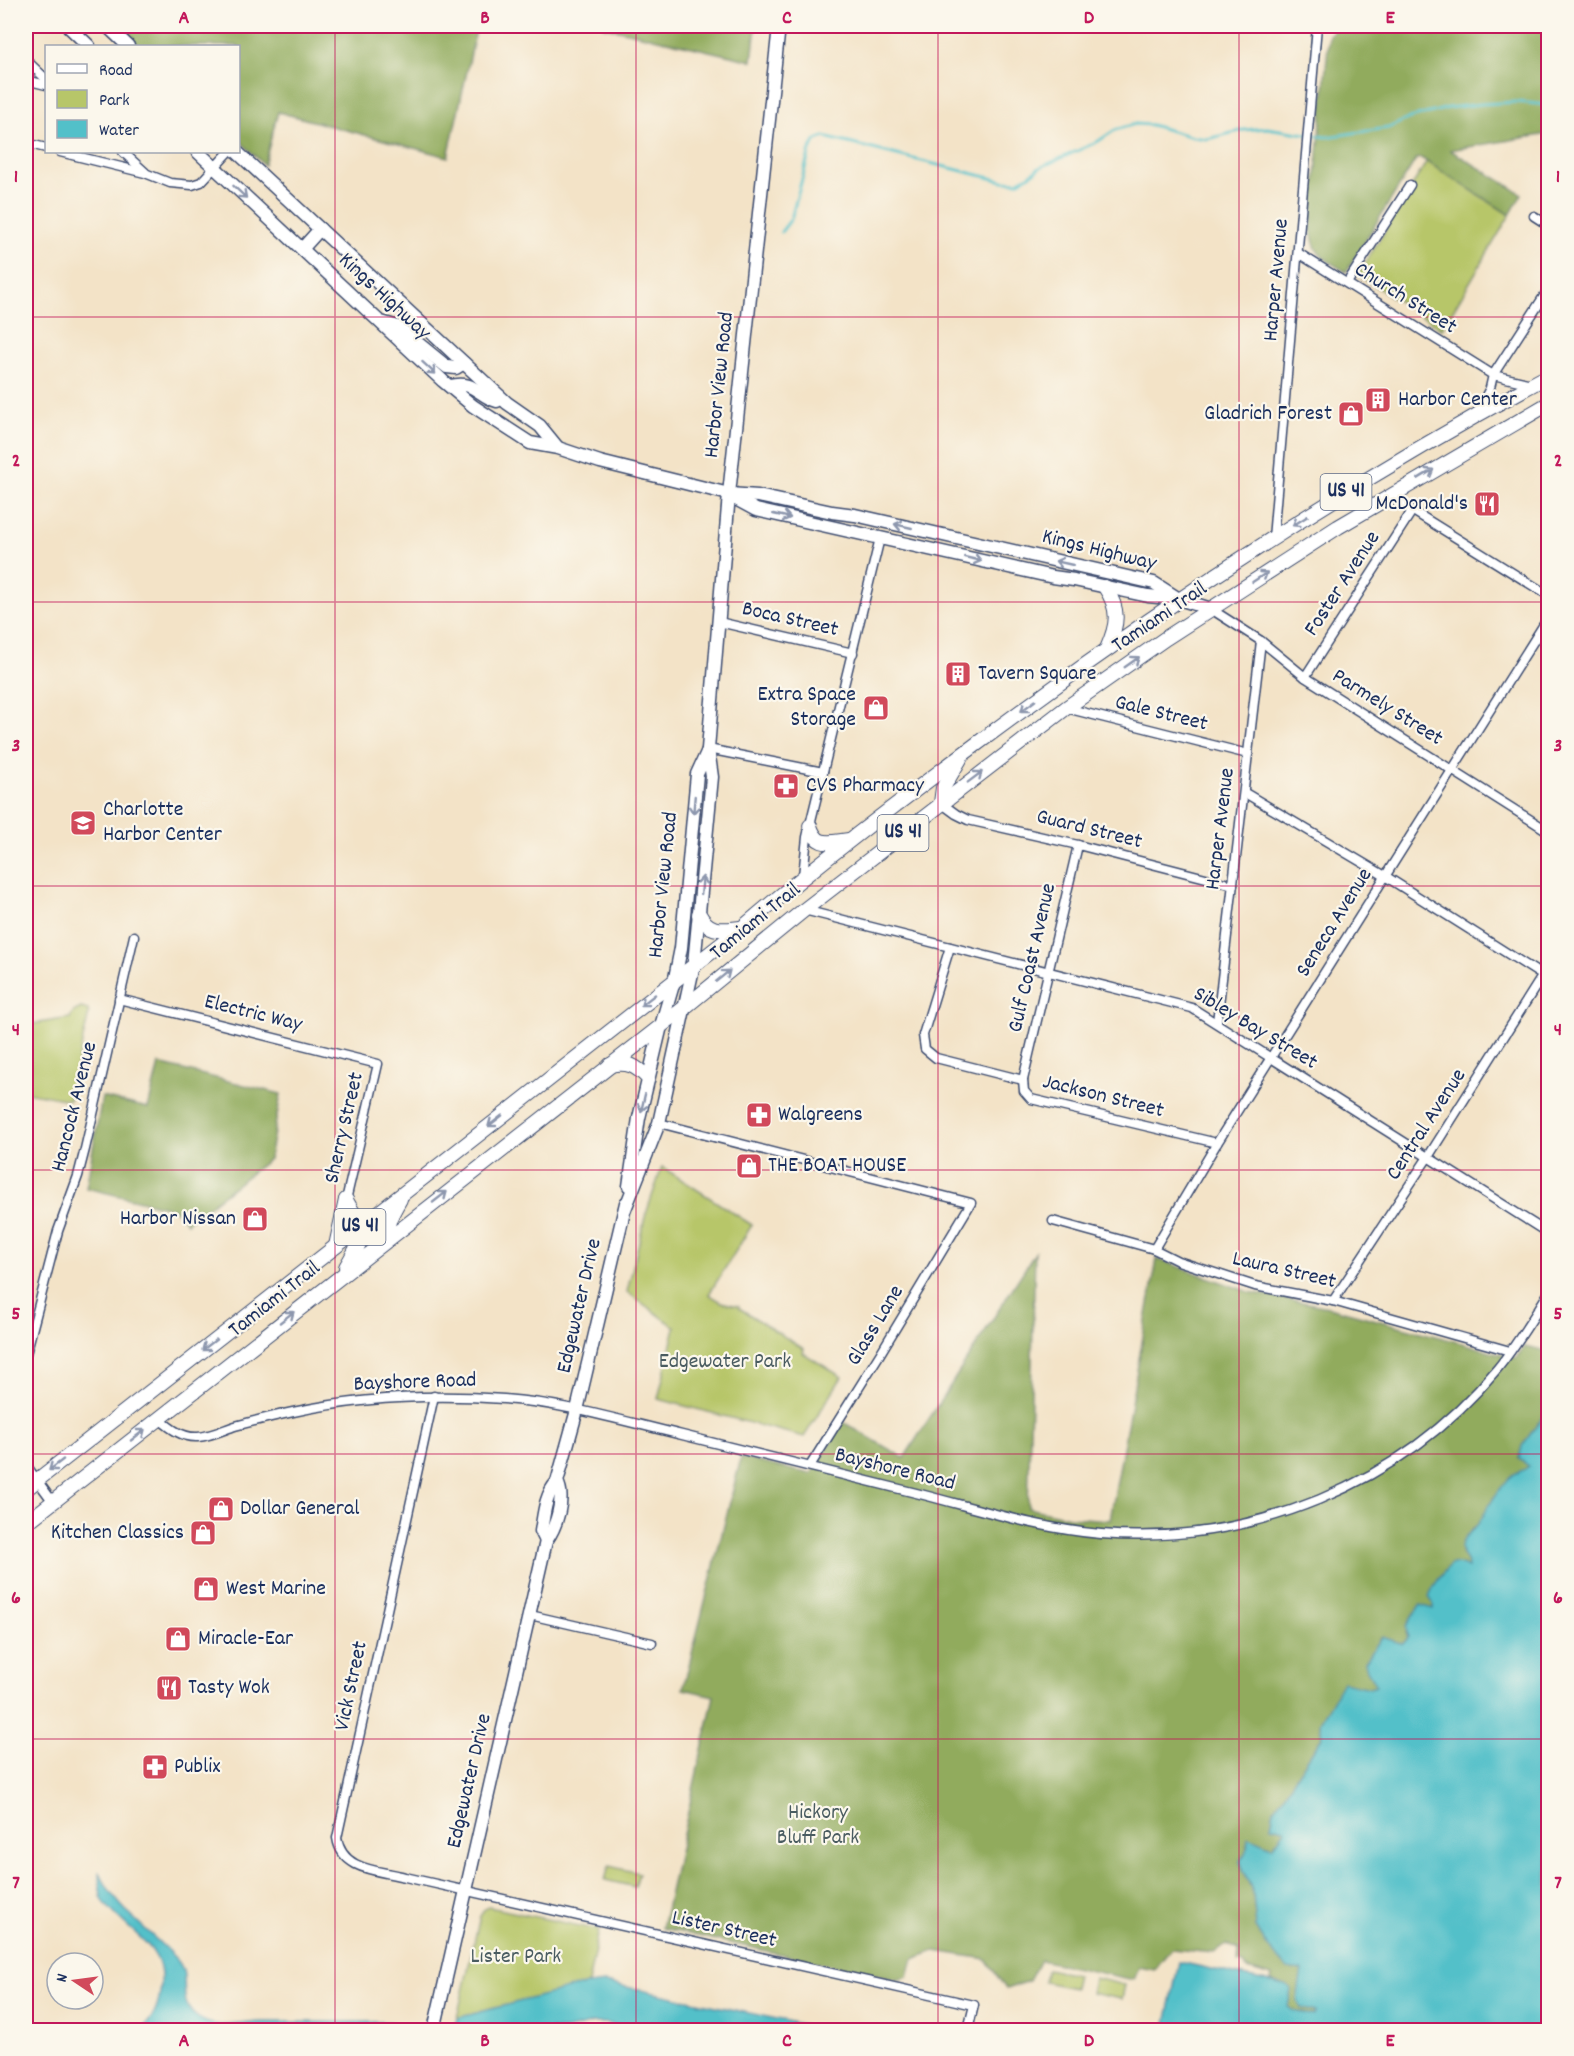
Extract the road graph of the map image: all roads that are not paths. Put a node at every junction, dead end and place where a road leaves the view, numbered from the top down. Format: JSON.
{"nodes":[{"id":1,"x":68,"y":26,"type":"edge"},
{"id":2,"x":107,"y":26,"type":"edge"},
{"id":3,"x":779,"y":26,"type":"edge"},
{"id":4,"x":1317,"y":26,"type":"edge"},
{"id":5,"x":88,"y":45,"type":"edge"},
{"id":6,"x":127,"y":45,"type":"edge"},
{"id":7,"x":26,"y":60,"type":"edge"},
{"id":8,"x":45,"y":77,"type":"edge"},
{"id":9,"x":26,"y":80,"type":"edge"},
{"id":10,"x":45,"y":85,"type":"edge"},
{"id":11,"x":26,"y":143,"type":"edge"},
{"id":12,"x":45,"y":148,"type":"edge"},
{"id":13,"x":64,"y":153,"type":"edge"},
{"id":14,"x":124,"y":153,"type":"edge"},
{"id":15,"x":199,"y":153,"type":"edge"},
{"id":16,"x":228,"y":153,"type":"edge"},
{"id":17,"x":238,"y":153,"type":"edge"},
{"id":18,"x":214,"y":168,"type":"junction"},
{"id":19,"x":145,"y":173,"type":"junction"},
{"id":20,"x":1410,"y":185,"type":"dead end"},
{"id":21,"x":1534,"y":216,"type":"dead end"},
{"id":22,"x":1548,"y":225,"type":"edge"},
{"id":23,"x":320,"y":229,"type":"junction"},
{"id":24,"x":302,"y":249,"type":"junction"},
{"id":25,"x":1298,"y":253,"type":"junction"},
{"id":26,"x":1347,"y":283,"type":"junction"},
{"id":27,"x":1548,"y":290,"type":"edge"},
{"id":28,"x":380,"y":322,"type":"junction"},
{"id":29,"x":464,"y":363,"type":"junction"},
{"id":30,"x":1493,"y":375,"type":"junction"},
{"id":31,"x":1548,"y":376,"type":"edge"},
{"id":32,"x":1533,"y":384,"type":"junction"},
{"id":33,"x":450,"y":386,"type":"junction"},
{"id":34,"x":507,"y":403,"type":"junction"},
{"id":35,"x":1546,"y":408,"type":"edge"},
{"id":36,"x":1476,"y":415,"type":"junction"},
{"id":37,"x":558,"y":448,"type":"junction"},
{"id":38,"x":729,"y":495,"type":"junction"},
{"id":39,"x":1389,"y":496,"type":"junction"},
{"id":40,"x":1412,"y":511,"type":"junction"},
{"id":41,"x":880,"y":538,"type":"junction"},
{"id":42,"x":1273,"y":538,"type":"junction"},
{"id":43,"x":1022,"y":553,"type":"junction"},
{"id":44,"x":1018,"y":569,"type":"junction"},
{"id":45,"x":1104,"y":586,"type":"junction"},
{"id":46,"x":1548,"y":596,"type":"edge"},
{"id":47,"x":1179,"y":599,"type":"junction"},
{"id":48,"x":1211,"y":609,"type":"junction"},
{"id":49,"x":1548,"y":618,"type":"edge"},
{"id":50,"x":718,"y":622,"type":"junction"},
{"id":51,"x":1261,"y":641,"type":"junction"},
{"id":52,"x":1107,"y":649,"type":"junction"},
{"id":53,"x":853,"y":653,"type":"junction"},
{"id":54,"x":1305,"y":677,"type":"junction"},
{"id":55,"x":1066,"y":708,"type":"junction"},
{"id":56,"x":708,"y":749,"type":"junction"},
{"id":57,"x":965,"y":753,"type":"junction"},
{"id":58,"x":1248,"y":754,"type":"junction"},
{"id":59,"x":1452,"y":770,"type":"junction"},
{"id":60,"x":823,"y":772,"type":"junction"},
{"id":61,"x":1245,"y":793,"type":"junction"},
{"id":62,"x":941,"y":803,"type":"junction"},
{"id":63,"x":810,"y":826,"type":"junction"},
{"id":64,"x":1548,"y":831,"type":"edge"},
{"id":65,"x":851,"y":839,"type":"junction"},
{"id":66,"x":1078,"y":845,"type":"junction"},
{"id":67,"x":803,"y":876,"type":"junction"},
{"id":68,"x":1385,"y":876,"type":"junction"},
{"id":69,"x":1233,"y":885,"type":"junction"},
{"id":70,"x":804,"y":910,"type":"junction"},
{"id":71,"x":699,"y":914,"type":"junction"},
{"id":72,"x":742,"y":928,"type":"junction"},
{"id":73,"x":134,"y":936,"type":"dead end"},
{"id":74,"x":951,"y":947,"type":"junction"},
{"id":75,"x":694,"y":964,"type":"junction"},
{"id":76,"x":1548,"y":967,"type":"edge"},
{"id":77,"x":1048,"y":972,"type":"junction"},
{"id":78,"x":675,"y":978,"type":"junction"},
{"id":79,"x":1546,"y":978,"type":"edge"},
{"id":80,"x":119,"y":999,"type":"junction"},
{"id":81,"x":684,"y":1008,"type":"junction"},
{"id":82,"x":1217,"y":1022,"type":"junction"},
{"id":83,"x":661,"y":1026,"type":"junction"},
{"id":84,"x":1270,"y":1058,"type":"junction"},
{"id":85,"x":378,"y":1064,"type":"joint"},
{"id":86,"x":610,"y":1065,"type":"junction"},
{"id":87,"x":648,"y":1078,"type":"junction"},
{"id":88,"x":1023,"y":1080,"type":"junction"},
{"id":89,"x":658,"y":1123,"type":"junction"},
{"id":90,"x":1217,"y":1143,"type":"junction"},
{"id":91,"x":1428,"y":1157,"type":"junction"},
{"id":92,"x":404,"y":1192,"type":"junction"},
{"id":93,"x":346,"y":1200,"type":"junction"},
{"id":94,"x":625,"y":1209,"type":"junction"},
{"id":95,"x":1053,"y":1221,"type":"dead end"},
{"id":96,"x":361,"y":1226,"type":"junction"},
{"id":97,"x":1548,"y":1233,"type":"edge"},
{"id":98,"x":386,"y":1239,"type":"junction"},
{"id":99,"x":336,"y":1246,"type":"junction"},
{"id":100,"x":1154,"y":1249,"type":"junction"},
{"id":101,"x":342,"y":1274,"type":"junction"},
{"id":102,"x":1548,"y":1294,"type":"edge"},
{"id":103,"x":1333,"y":1301,"type":"junction"},
{"id":104,"x":1510,"y":1351,"type":"junction"},
{"id":105,"x":26,"y":1354,"type":"edge"},
{"id":106,"x":434,"y":1396,"type":"junction"},
{"id":107,"x":578,"y":1410,"type":"junction"},
{"id":108,"x":158,"y":1419,"type":"junction"},
{"id":109,"x":26,"y":1465,"type":"edge"},
{"id":110,"x":810,"y":1466,"type":"junction"},
{"id":111,"x":31,"y":1485,"type":"edge"},
{"id":112,"x":53,"y":1502,"type":"junction"},
{"id":113,"x":26,"y":1523,"type":"edge"},
{"id":114,"x":530,"y":1615,"type":"junction"},
{"id":115,"x":652,"y":1643,"type":"dead end"},
{"id":116,"x":467,"y":1891,"type":"junction"},
{"id":117,"x":434,"y":2029,"type":"edge"},
{"id":118,"x":968,"y":2031,"type":"edge"}],
"edges":[{"from":1,"to":5,"type":"main road"},
{"from":2,"to":6,"type":"main road"},
{"from":3,"to":38,"type":"main road","name":"Harbor View Road"},
{"from":4,"to":25,"type":"street","name":"Harper Avenue"},
{"from":7,"to":8,"type":"street"},
{"from":9,"to":10,"type":"street"},
{"from":11,"to":12,"type":"street"},
{"from":13,"to":19,"type":"street"},
{"from":14,"to":19,"type":"street"},
{"from":15,"to":18,"type":"main road","name":"Kings Highway"},
{"from":16,"to":18,"type":"street"},
{"from":17,"to":23,"type":"main road","name":"Kings Highway"},
{"from":18,"to":19,"type":"street"},
{"from":18,"to":24,"type":"main road","name":"Kings Highway","one_way":true},
{"from":20,"to":26,"type":"street"},
{"from":21,"to":22,"type":"street"},
{"from":23,"to":24,"type":"main road"},
{"from":23,"to":29,"type":"main road","name":"Kings Highway"},
{"from":24,"to":28,"type":"main road","name":"Kings Highway"},
{"from":25,"to":26,"type":"street","name":"Church Street"},
{"from":25,"to":42,"type":"street","name":"Harper Avenue"},
{"from":26,"to":30,"type":"street","name":"Church Street"},
{"from":27,"to":30,"type":"street"},
{"from":28,"to":29,"type":"main road"},
{"from":28,"to":33,"type":"main road","name":"Kings Highway","one_way":true},
{"from":29,"to":34,"type":"main road","name":"Kings Highway"},
{"from":30,"to":32,"type":"street","name":"Church Street"},
{"from":30,"to":36,"type":"street"},
{"from":31,"to":32,"type":"main road","name":"Tamiami Trail","number":"US 41"},
{"from":32,"to":36,"type":"main road","name":"Tamiami Trail","number":"US 41"},
{"from":33,"to":34,"type":"main road"},
{"from":33,"to":37,"type":"main road","name":"Kings Highway"},
{"from":34,"to":37,"type":"main road","name":"Kings Highway"},
{"from":39,"to":35,"type":"main road","name":"Tamiami Trail","number":"US 41","one_way":true},
{"from":36,"to":42,"type":"main road","name":"Tamiami Trail","number":"US 41","one_way":true},
{"from":37,"to":38,"type":"main road","name":"Kings Highway"},
{"from":38,"to":41,"type":"main road","name":"Kings Highway","one_way":true},
{"from":43,"to":38,"type":"main road","name":"Kings Highway","one_way":true},
{"from":38,"to":50,"type":"main road","name":"Harbor View Road"},
{"from":39,"to":40,"type":"street"},
{"from":48,"to":39,"type":"main road","name":"Tamiami Trail","number":"US 41","one_way":true},
{"from":40,"to":46,"type":"street"},
{"from":40,"to":54,"type":"street","name":"Foster Avenue"},
{"from":41,"to":44,"type":"main road","name":"Kings Highway","one_way":true},
{"from":41,"to":53,"type":"street"},
{"from":42,"to":47,"type":"main road","name":"Tamiami Trail","number":"US 41"},
{"from":43,"to":44,"type":"main road"},
{"from":47,"to":43,"type":"main road","name":"Kings Highway","one_way":true},
{"from":44,"to":45,"type":"main road","name":"Kings Highway"},
{"from":45,"to":47,"type":"main road","name":"Kings Highway"},
{"from":45,"to":52,"type":"main road"},
{"from":47,"to":48,"type":"main road"},
{"from":47,"to":52,"type":"main road","name":"Tamiami Trail","number":"US 41"},
{"from":48,"to":51,"type":"street","name":"Parmely Street"},
{"from":55,"to":48,"type":"main road","name":"Tamiami Trail","number":"US 41","one_way":true},
{"from":49,"to":59,"type":"street","name":"Seneca Avenue"},
{"from":50,"to":53,"type":"street","name":"Boca Street"},
{"from":50,"to":56,"type":"main road","name":"Harbor View Road"},
{"from":51,"to":54,"type":"street","name":"Parmely Street"},
{"from":51,"to":58,"type":"street","name":"Harper Avenue"},
{"from":52,"to":57,"type":"main road","name":"Tamiami Trail","number":"US 41","one_way":true},
{"from":53,"to":60,"type":"street"},
{"from":54,"to":59,"type":"street","name":"Parmely Street"},
{"from":55,"to":58,"type":"street","name":"Gale Street"},
{"from":62,"to":55,"type":"main road","name":"Tamiami Trail","number":"US 41","one_way":true},
{"from":56,"to":60,"type":"street"},
{"from":71,"to":56,"type":"main road","name":"Harbor View Road","one_way":true},
{"from":56,"to":78,"type":"main road","name":"Harbor View Road","one_way":true},
{"from":57,"to":62,"type":"main road"},
{"from":57,"to":65,"type":"main road","name":"Tamiami Trail","number":"US 41"},
{"from":58,"to":61,"type":"street","name":"Harper Avenue"},
{"from":59,"to":64,"type":"street","name":"Parmely Street"},
{"from":59,"to":68,"type":"street","name":"Seneca Avenue"},
{"from":60,"to":63,"type":"street"},
{"from":61,"to":68,"type":"street"},
{"from":61,"to":69,"type":"street","name":"Harper Avenue"},
{"from":62,"to":66,"type":"street","name":"Guard Street"},
{"from":62,"to":70,"type":"main road","name":"Tamiami Trail","number":"US 41"},
{"from":63,"to":65,"type":"main road"},
{"from":63,"to":67,"type":"street"},
{"from":65,"to":67,"type":"main road","name":"Tamiami Trail","number":"US 41"},
{"from":66,"to":69,"type":"street","name":"Guard Street"},
{"from":66,"to":77,"type":"street","name":"Gulf Coast Avenue"},
{"from":67,"to":72,"type":"main road","name":"Tamiami Trail","number":"US 41"},
{"from":68,"to":79,"type":"street"},
{"from":68,"to":84,"type":"street","name":"Seneca Avenue"},
{"from":69,"to":82,"type":"street","name":"Harper Avenue"},
{"from":70,"to":74,"type":"street","name":"Sibley Bay Street"},
{"from":81,"to":70,"type":"main road","name":"Tamiami Trail","number":"US 41","one_way":true},
{"from":71,"to":72,"type":"main road"},
{"from":71,"to":75,"type":"main road","name":"Harbor View Road"},
{"from":72,"to":75,"type":"main road","name":"Tamiami Trail","number":"US 41"},
{"from":73,"to":80,"type":"street","name":"Hancock Avenue"},
{"from":74,"to":77,"type":"street","name":"Sibley Bay Street"},
{"from":74,"to":88,"type":"street","name":"Jackson Street"},
{"from":75,"to":78,"type":"main road","name":"Tamiami Trail","number":"US 41"},
{"from":75,"to":81,"type":"main road","name":"Harbor View Road"},
{"from":76,"to":79,"type":"street","name":"Central Avenue"},
{"from":77,"to":82,"type":"street","name":"Sibley Bay Street"},
{"from":77,"to":88,"type":"street","name":"Gulf Coast Avenue"},
{"from":78,"to":83,"type":"main road","name":"Harbor View Road"},
{"from":78,"to":92,"type":"main road","name":"Tamiami Trail","number":"US 41","one_way":true},
{"from":79,"to":91,"type":"street","name":"Central Avenue"},
{"from":80,"to":85,"type":"street","name":"Electric Way"},
{"from":80,"to":105,"type":"street","name":"Hancock Avenue"},
{"from":81,"to":83,"type":"main road","name":"Tamiami Trail","number":"US 41"},
{"from":81,"to":89,"type":"main road","name":"Edgewater Drive"},
{"from":82,"to":84,"type":"street","name":"Sibley Bay Street"},
{"from":83,"to":86,"type":"main road","name":"Tamiami Trail","number":"US 41"},
{"from":83,"to":87,"type":"main road","name":"Edgewater Drive"},
{"from":84,"to":90,"type":"street","name":"Seneca Avenue"},
{"from":84,"to":91,"type":"street","name":"Sibley Bay Street"},
{"from":85,"to":93,"type":"street","name":"Sherry Street"},
{"from":86,"to":87,"type":"main road"},
{"from":98,"to":86,"type":"main road","name":"Tamiami Trail","number":"US 41","one_way":true},
{"from":87,"to":94,"type":"main road","name":"Edgewater Drive","one_way":true},
{"from":88,"to":90,"type":"street","name":"Jackson Street"},
{"from":89,"to":94,"type":"main road","name":"Edgewater Drive"},
{"from":89,"to":110,"type":"street","name":"Glass Lane"},
{"from":90,"to":100,"type":"street","name":"Seneca Avenue"},
{"from":91,"to":97,"type":"street","name":"Sibley Bay Street"},
{"from":91,"to":103,"type":"street","name":"Central Avenue"},
{"from":92,"to":96,"type":"main road","name":"Tamiami Trail","number":"US 41"},
{"from":92,"to":98,"type":"main road"},
{"from":93,"to":96,"type":"main road"},
{"from":93,"to":99,"type":"main road"},
{"from":94,"to":107,"type":"main road","name":"Edgewater Drive"},
{"from":95,"to":100,"type":"street","name":"Laura Street"},
{"from":96,"to":99,"type":"main road","name":"Tamiami Trail","number":"US 41"},
{"from":96,"to":101,"type":"main road"},
{"from":98,"to":101,"type":"main road","name":"Tamiami Trail","number":"US 41"},
{"from":99,"to":111,"type":"main road","name":"Tamiami Trail","number":"US 41","one_way":true},
{"from":100,"to":103,"type":"street","name":"Laura Street"},
{"from":108,"to":101,"type":"main road","name":"Tamiami Trail","number":"US 41","one_way":true},
{"from":102,"to":104,"type":"street","name":"Bayshore Road"},
{"from":103,"to":104,"type":"street","name":"Laura Street"},
{"from":104,"to":110,"type":"street","name":"Bayshore Road"},
{"from":106,"to":107,"type":"street","name":"Bayshore Road"},
{"from":106,"to":108,"type":"street","name":"Bayshore Road"},
{"from":106,"to":116,"type":"street","name":"Vick Street"},
{"from":107,"to":110,"type":"street","name":"Bayshore Road"},
{"from":107,"to":114,"type":"main road","name":"Edgewater Drive"},
{"from":112,"to":108,"type":"main road","name":"Tamiami Trail","number":"US 41","one_way":true},
{"from":109,"to":111,"type":"street"},
{"from":111,"to":112,"type":"street"},
{"from":112,"to":113,"type":"main road","name":"Tamiami Trail","number":"US 41"},
{"from":114,"to":115,"type":"street"},
{"from":114,"to":116,"type":"main road","name":"Edgewater Drive"},
{"from":116,"to":117,"type":"main road","name":"Edgewater Drive"},
{"from":116,"to":118,"type":"street","name":"Lister Street"}]}
